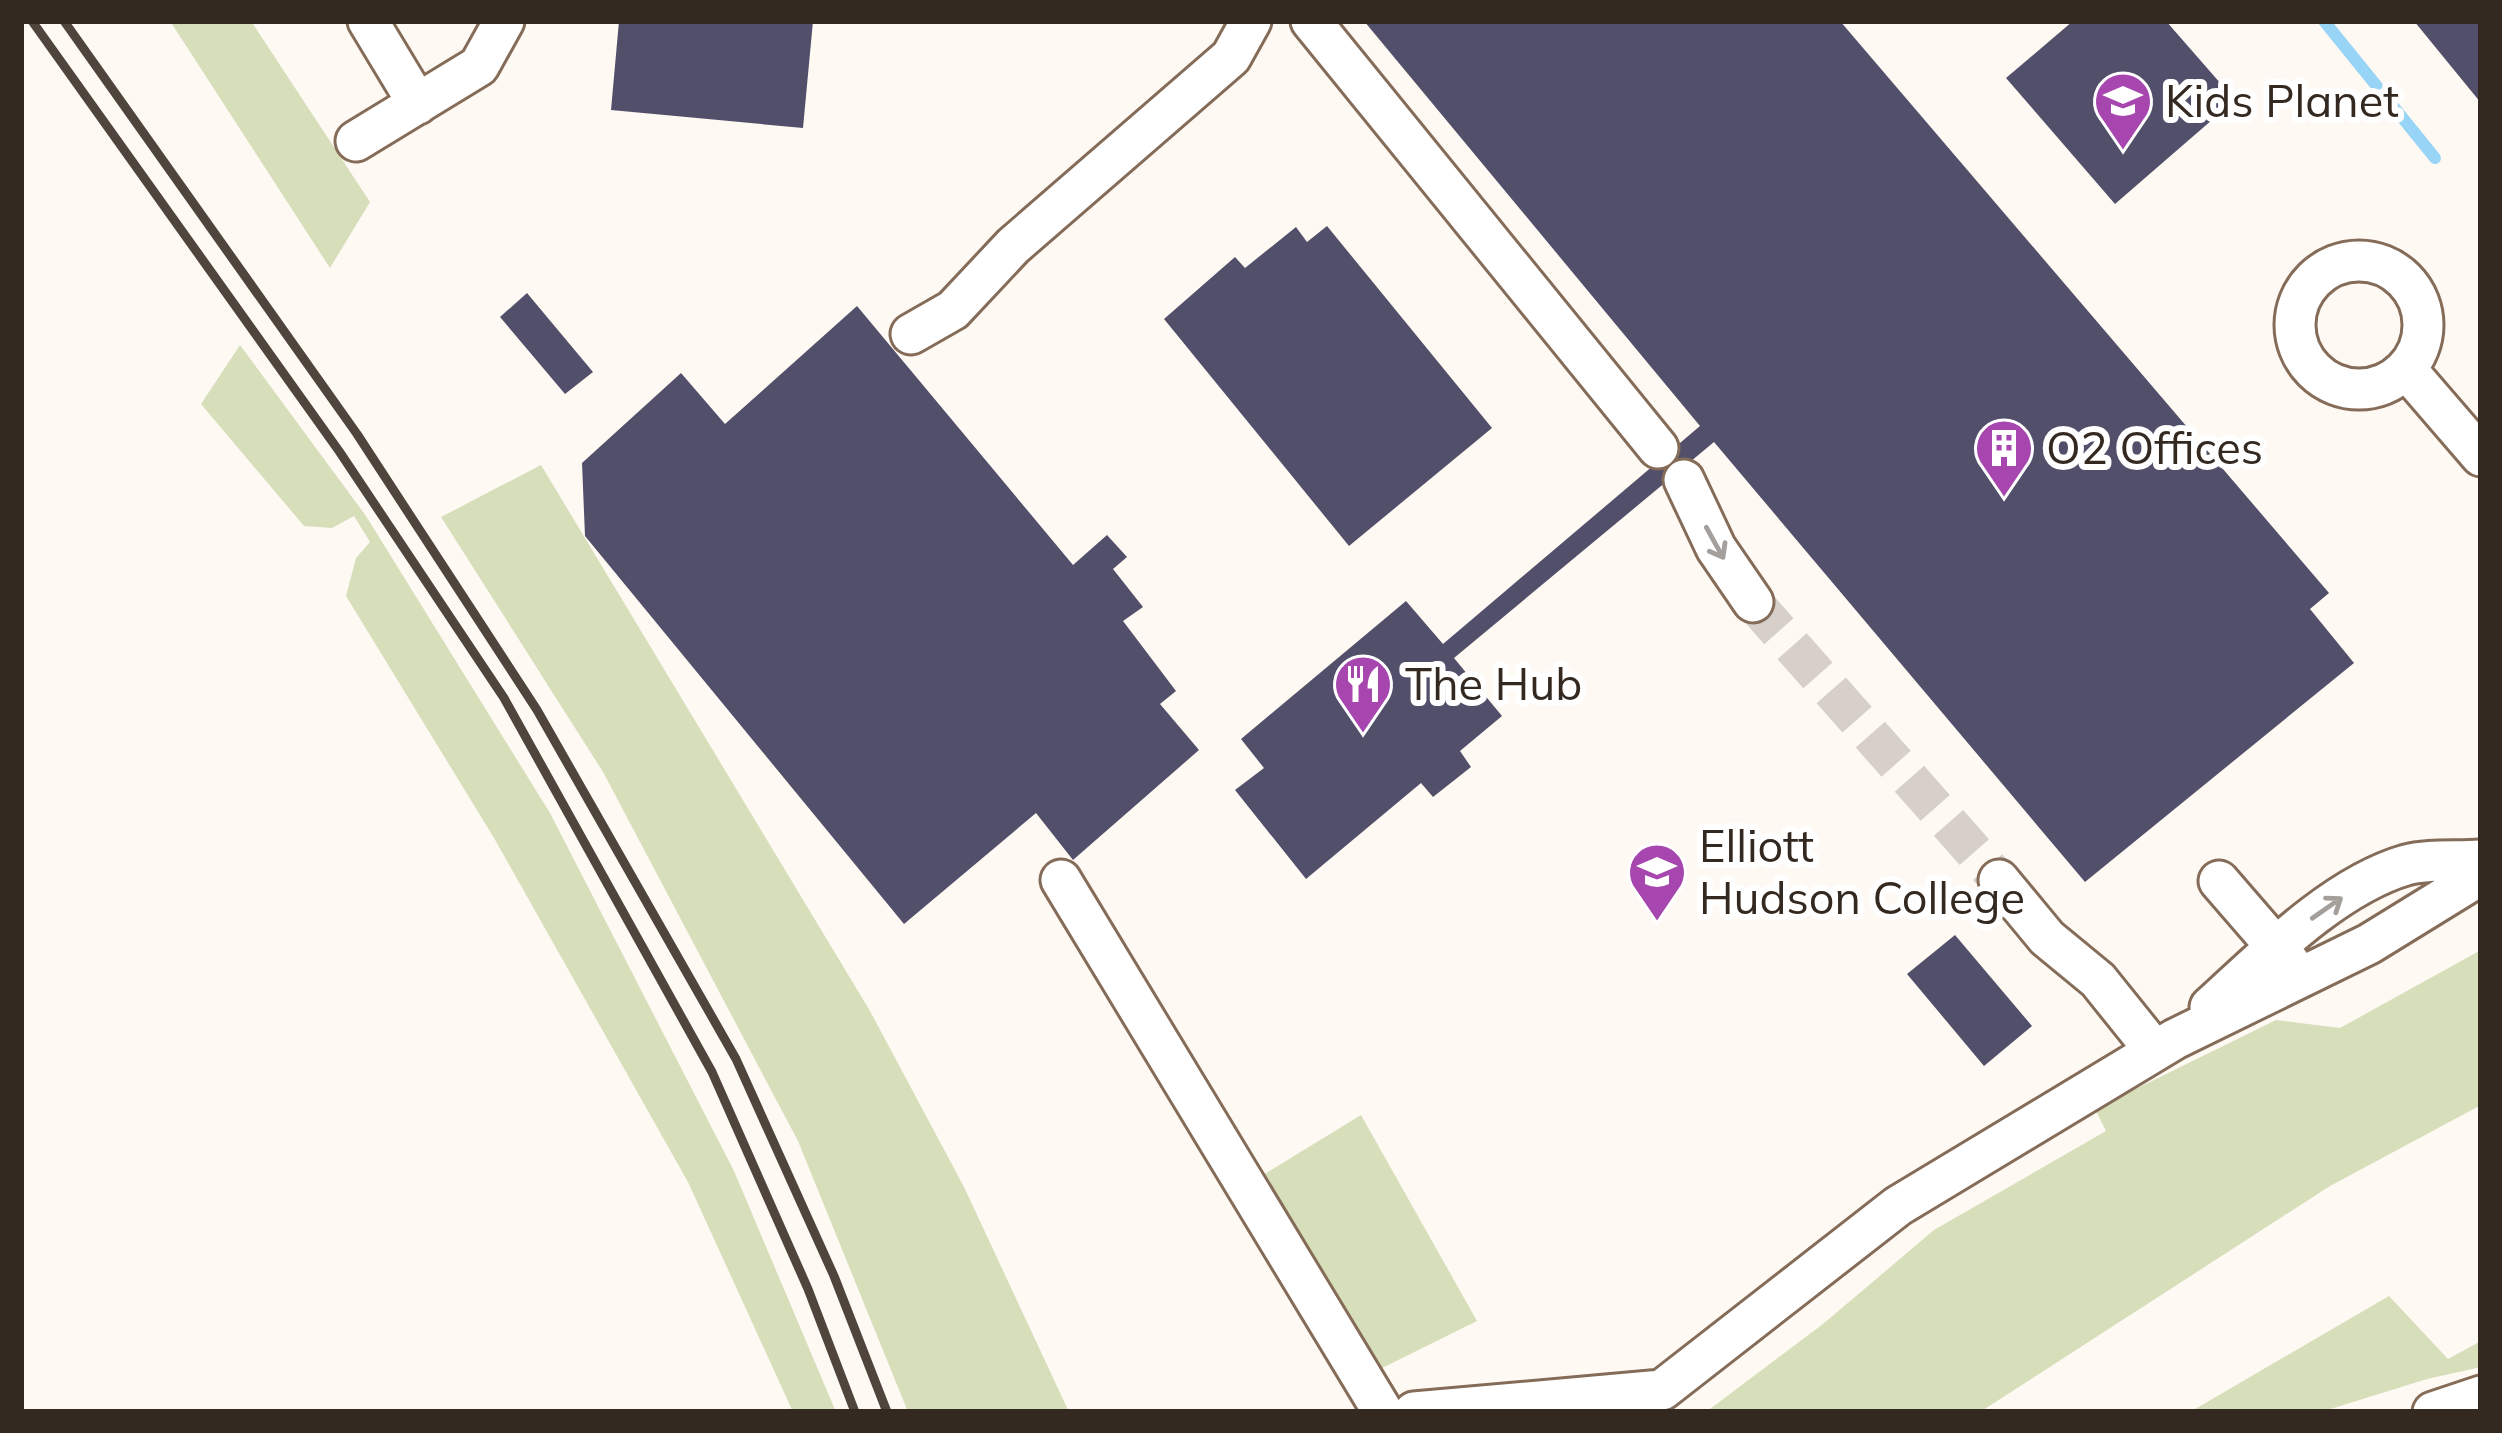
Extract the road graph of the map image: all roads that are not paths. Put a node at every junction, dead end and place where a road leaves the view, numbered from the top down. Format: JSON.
{"nodes":[{"id":1,"x":368,"y":21,"type":"edge"},
{"id":2,"x":504,"y":21,"type":"edge"},
{"id":3,"x":1251,"y":21,"type":"edge"},
{"id":4,"x":1311,"y":21,"type":"edge"},
{"id":5,"x":418,"y":104,"type":"junction"},
{"id":6,"x":356,"y":141,"type":"dead end"},
{"id":7,"x":911,"y":334,"type":"dead end"},
{"id":8,"x":2406,"y":369,"type":"dead end"},
{"id":9,"x":1658,"y":448,"type":"dead end"},
{"id":10,"x":2481,"y":456,"type":"edge"},
{"id":11,"x":1684,"y":479,"type":"dead end"},
{"id":12,"x":1753,"y":602,"type":"tunnel mouth"},
{"id":13,"x":2481,"y":860,"type":"edge"},
{"id":14,"x":2481,"y":875,"type":"edge"},
{"id":15,"x":1061,"y":880,"type":"dead end"},
{"id":16,"x":1999,"y":880,"type":"tunnel mouth"},
{"id":17,"x":2219,"y":881,"type":"dead end"},
{"id":18,"x":2277,"y":946,"type":"junction"},
{"id":19,"x":2302,"y":977,"type":"junction"},
{"id":20,"x":2165,"y":1045,"type":"junction"},
{"id":21,"x":2480,"y":1397,"type":"edge"},
{"id":22,"x":1383,"y":1412,"type":"edge"},
{"id":23,"x":1414,"y":1412,"type":"edge"},
{"id":24,"x":2433,"y":1412,"type":"edge"}],
"edges":[{"from":1,"to":5,"type":"street"},
{"from":2,"to":5,"type":"street"},
{"from":3,"to":7,"type":"street"},
{"from":4,"to":9,"type":"street"},
{"from":5,"to":6,"type":"street"},
{"from":8,"to":10,"type":"street"},
{"from":11,"to":12,"type":"street","one_way":true},
{"from":18,"to":13,"type":"street","one_way":true},
{"from":14,"to":19,"type":"street"},
{"from":15,"to":22,"type":"street"},
{"from":16,"to":20,"type":"street"},
{"from":17,"to":18,"type":"street"},
{"from":18,"to":19,"type":"street"},
{"from":18,"to":20,"type":"street"},
{"from":19,"to":20,"type":"street"},
{"from":20,"to":23,"type":"street"},
{"from":21,"to":24,"type":"street"}]}
